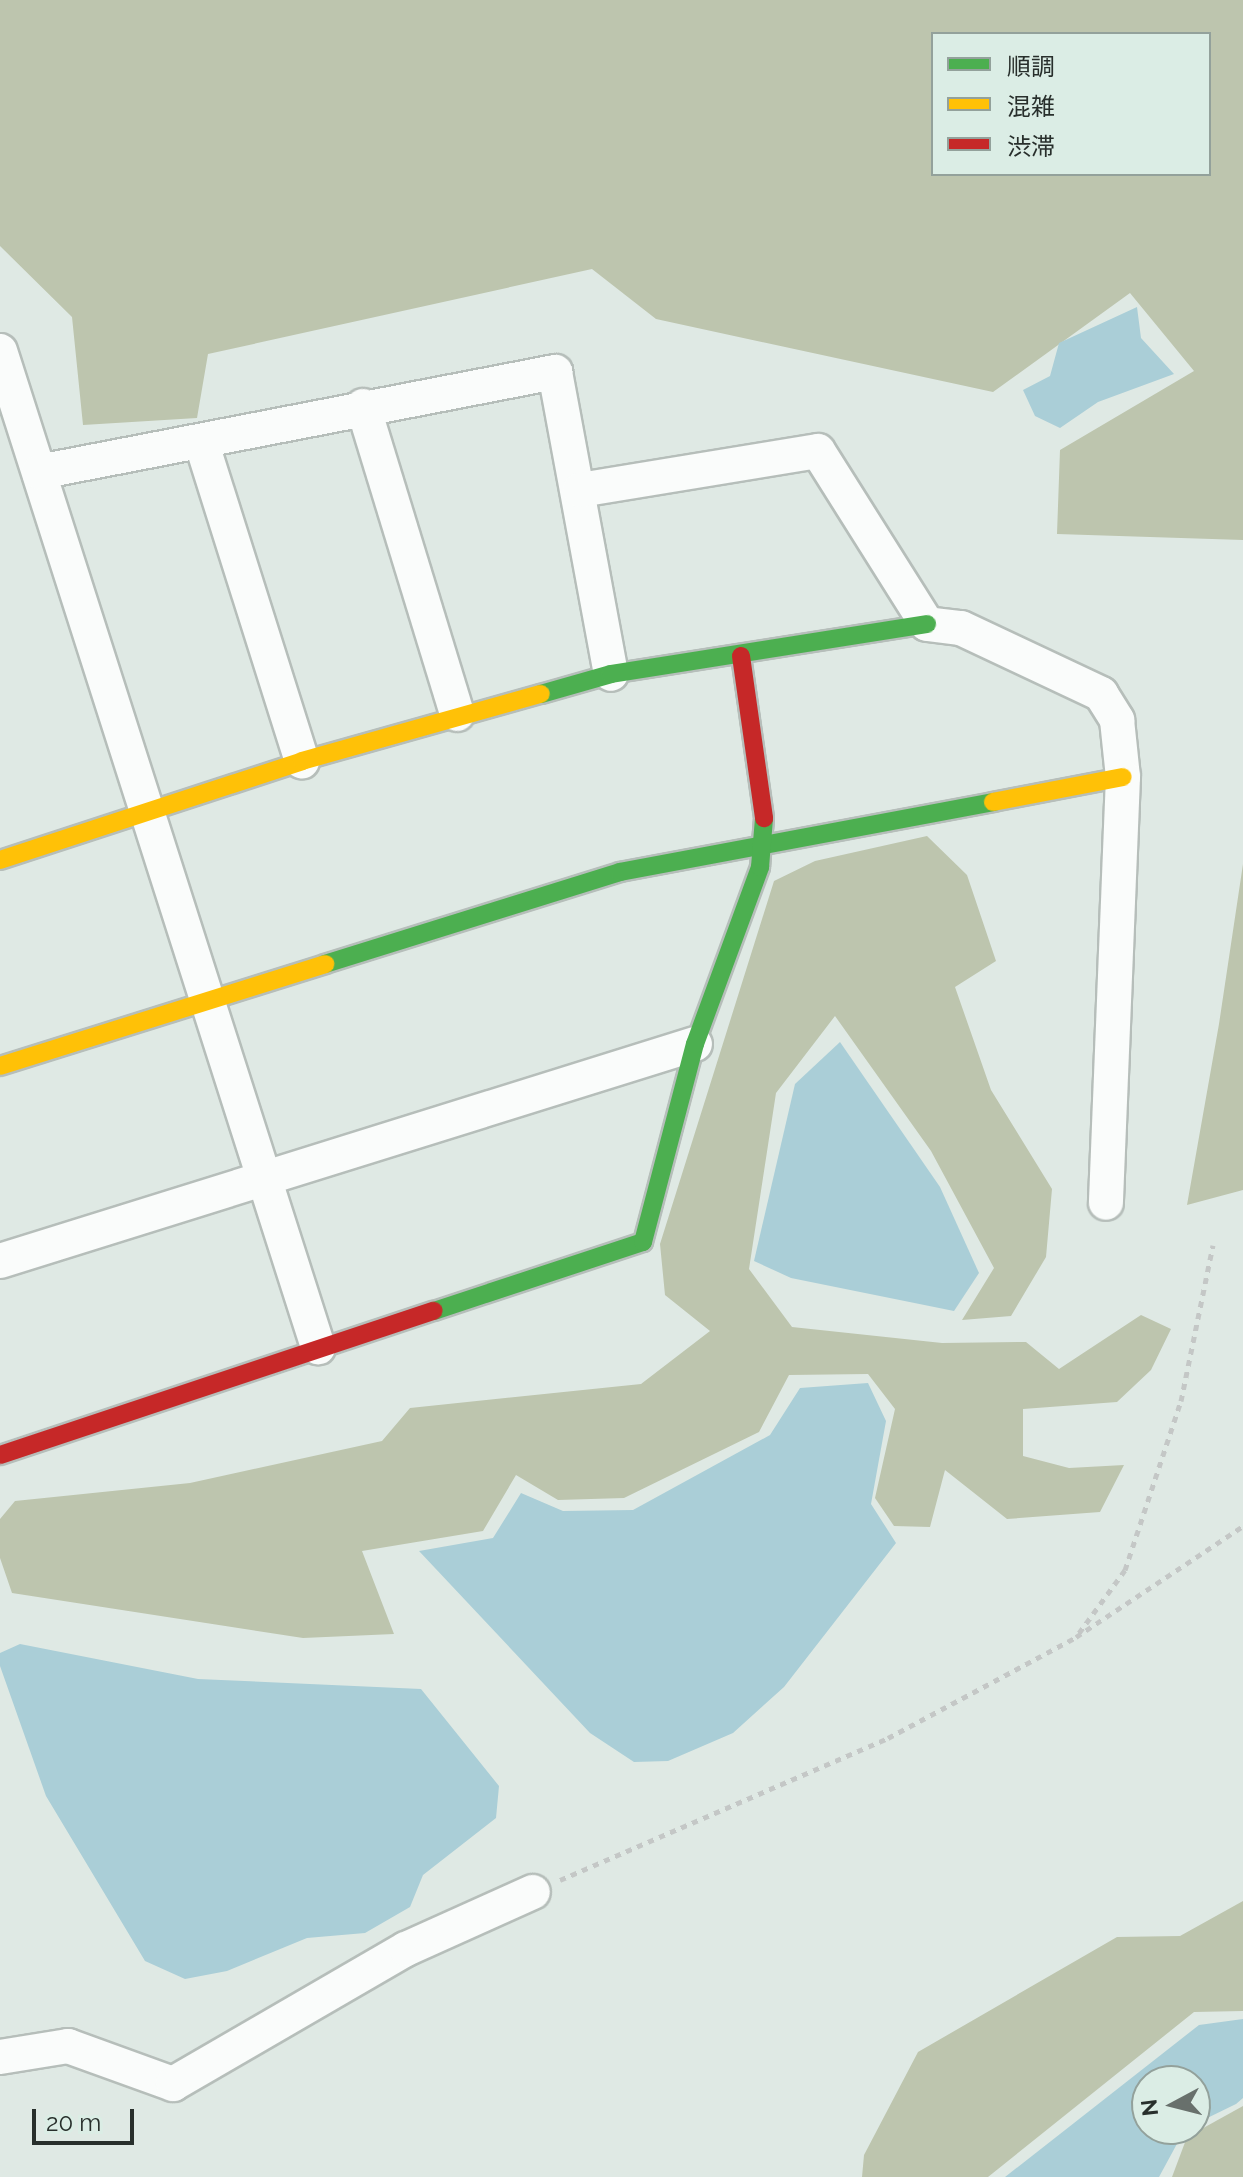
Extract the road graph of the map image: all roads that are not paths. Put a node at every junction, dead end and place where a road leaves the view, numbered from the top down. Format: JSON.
{"nodes":[{"id":1,"x":0,"y":351,"type":"edge"},
{"id":2,"x":363,"y":406,"type":"junction"},
{"id":3,"x":201,"y":441,"type":"junction"},
{"id":4,"x":39,"y":472,"type":"junction"},
{"id":5,"x":580,"y":490,"type":"junction"},
{"id":6,"x":927,"y":624,"type":"junction"},
{"id":7,"x":741,"y":656,"type":"junction"},
{"id":8,"x":611,"y":674,"type":"junction"},
{"id":9,"x":457,"y":714,"type":"junction"},
{"id":10,"x":302,"y":761,"type":"junction"},
{"id":11,"x":1123,"y":777,"type":"junction"},
{"id":12,"x":152,"y":812,"type":"junction"},
{"id":13,"x":764,"y":843,"type":"junction"},
{"id":14,"x":0,"y":860,"type":"edge"},
{"id":15,"x":209,"y":999,"type":"junction"},
{"id":16,"x":695,"y":1044,"type":"junction"},
{"id":17,"x":0,"y":1066,"type":"edge"},
{"id":18,"x":266,"y":1176,"type":"junction"},
{"id":19,"x":1106,"y":1203,"type":"dead end"},
{"id":20,"x":0,"y":1261,"type":"edge"},
{"id":21,"x":318,"y":1347,"type":"junction"},
{"id":22,"x":0,"y":1455,"type":"edge"},
{"id":23,"x":533,"y":1892,"type":"road end"},
{"id":24,"x":0,"y":2057,"type":"edge"}],
"edges":[{"from":1,"to":4,"type":"street"},
{"from":2,"to":3,"type":"street"},
{"from":2,"to":5,"type":"street"},
{"from":2,"to":9,"type":"street"},
{"from":3,"to":4,"type":"street"},
{"from":3,"to":10,"type":"street"},
{"from":4,"to":12,"type":"street"},
{"from":5,"to":6,"type":"street"},
{"from":5,"to":8,"type":"street"},
{"from":6,"to":7,"type":"street"},
{"from":6,"to":11,"type":"street"},
{"from":7,"to":8,"type":"street"},
{"from":7,"to":13,"type":"street"},
{"from":8,"to":9,"type":"street"},
{"from":9,"to":10,"type":"street"},
{"from":10,"to":12,"type":"street"},
{"from":11,"to":13,"type":"street"},
{"from":11,"to":19,"type":"street"},
{"from":12,"to":14,"type":"street"},
{"from":12,"to":15,"type":"street"},
{"from":13,"to":15,"type":"street"},
{"from":13,"to":16,"type":"street"},
{"from":15,"to":17,"type":"street"},
{"from":15,"to":18,"type":"street"},
{"from":16,"to":18,"type":"street"},
{"from":16,"to":21,"type":"street"},
{"from":18,"to":20,"type":"street"},
{"from":18,"to":21,"type":"street"},
{"from":21,"to":22,"type":"street"},
{"from":23,"to":24,"type":"street"}]}
